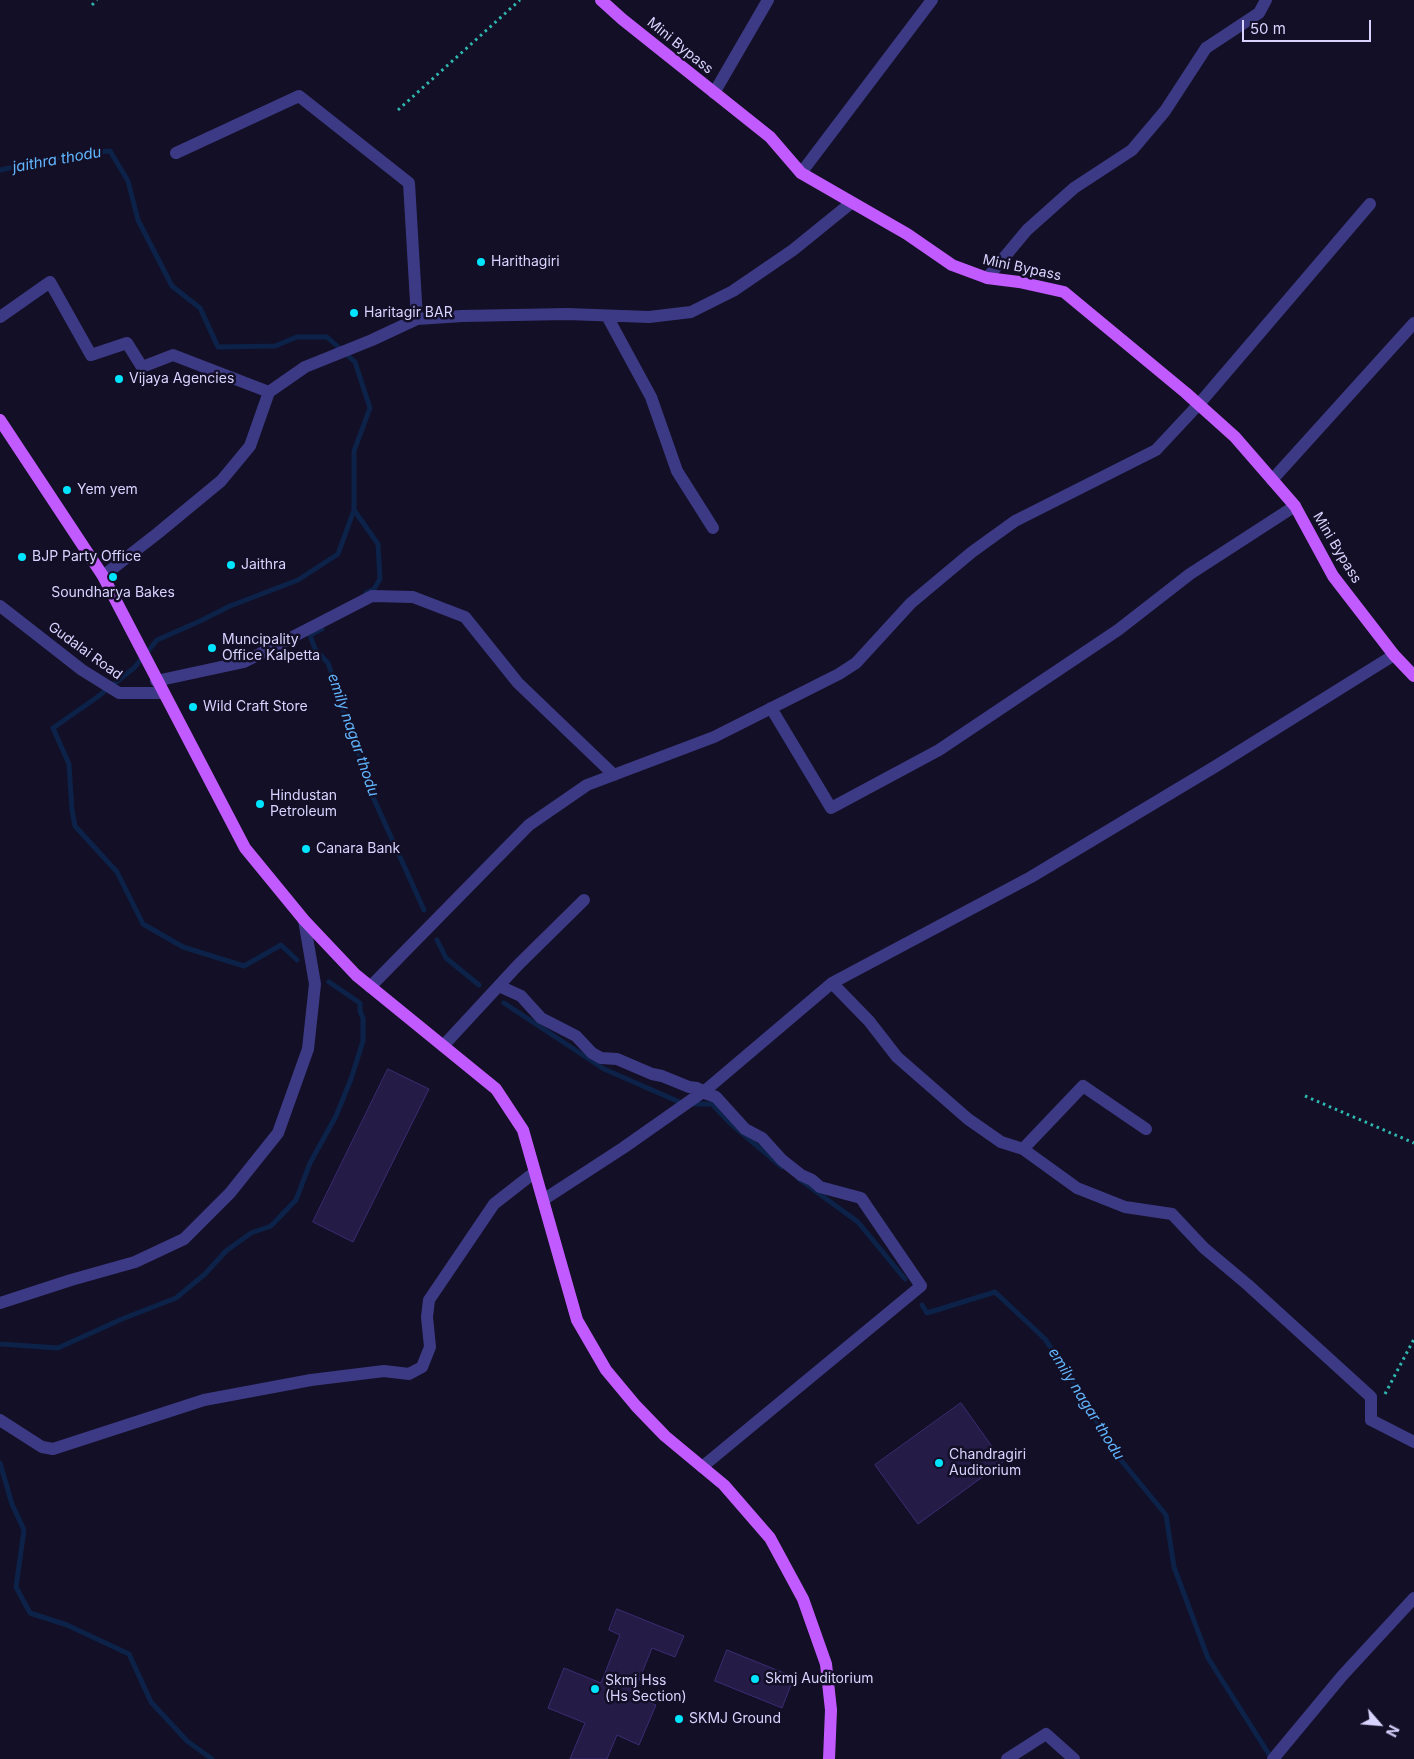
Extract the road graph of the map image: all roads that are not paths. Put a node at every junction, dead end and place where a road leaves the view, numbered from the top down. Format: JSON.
{"nodes":[{"id":1,"x":601,"y":0,"type":"edge"},
{"id":2,"x":768,"y":0,"type":"edge"},
{"id":3,"x":932,"y":0,"type":"edge"},
{"id":4,"x":1266,"y":0,"type":"edge"},
{"id":5,"x":714,"y":93,"type":"junction"},
{"id":6,"x":176,"y":154,"type":"dead end"},
{"id":7,"x":801,"y":173,"type":"junction"},
{"id":8,"x":851,"y":203,"type":"junction"},
{"id":9,"x":1370,"y":204,"type":"dead end"},
{"id":10,"x":987,"y":278,"type":"junction"},
{"id":11,"x":607,"y":316,"type":"junction"},
{"id":12,"x":0,"y":317,"type":"edge"},
{"id":13,"x":417,"y":319,"type":"junction"},
{"id":14,"x":1414,"y":323,"type":"edge"},
{"id":15,"x":269,"y":392,"type":"junction"},
{"id":16,"x":1199,"y":404,"type":"junction"},
{"id":17,"x":0,"y":420,"type":"edge"},
{"id":18,"x":1272,"y":480,"type":"junction"},
{"id":19,"x":1295,"y":506,"type":"junction"},
{"id":20,"x":713,"y":528,"type":"dead end"},
{"id":21,"x":103,"y":576,"type":"junction"},
{"id":22,"x":0,"y":606,"type":"edge"},
{"id":23,"x":1394,"y":655,"type":"junction"},
{"id":24,"x":1414,"y":676,"type":"edge"},
{"id":25,"x":156,"y":680,"type":"junction"},
{"id":26,"x":162,"y":693,"type":"junction"},
{"id":27,"x":771,"y":708,"type":"junction"},
{"id":28,"x":614,"y":775,"type":"junction"},
{"id":29,"x":584,"y":900,"type":"dead end"},
{"id":30,"x":304,"y":920,"type":"junction"},
{"id":31,"x":832,"y":983,"type":"junction"},
{"id":32,"x":499,"y":986,"type":"junction"},
{"id":33,"x":370,"y":987,"type":"junction"},
{"id":34,"x":443,"y":1046,"type":"junction"},
{"id":35,"x":702,"y":1092,"type":"junction"},
{"id":36,"x":1146,"y":1129,"type":"dead end"},
{"id":37,"x":1023,"y":1149,"type":"junction"},
{"id":38,"x":535,"y":1172,"type":"junction"},
{"id":39,"x":543,"y":1200,"type":"junction"},
{"id":40,"x":0,"y":1304,"type":"edge"},
{"id":41,"x":0,"y":1420,"type":"edge"},
{"id":42,"x":1414,"y":1442,"type":"edge"},
{"id":43,"x":702,"y":1467,"type":"junction"},
{"id":44,"x":1414,"y":1598,"type":"edge"},
{"id":45,"x":829,"y":1759,"type":"edge"},
{"id":46,"x":1007,"y":1759,"type":"edge"},
{"id":47,"x":1074,"y":1759,"type":"edge"},
{"id":48,"x":1273,"y":1759,"type":"edge"}],
"edges":[{"from":1,"to":5,"type":"main road","name":"Mini Bypass"},
{"from":2,"to":5,"type":"street"},
{"from":3,"to":7,"type":"street"},
{"from":4,"to":10,"type":"street"},
{"from":5,"to":7,"type":"main road","name":"Mini Bypass"},
{"from":6,"to":13,"type":"street"},
{"from":7,"to":8,"type":"main road","name":"Mini Bypass"},
{"from":8,"to":10,"type":"main road","name":"Mini Bypass"},
{"from":8,"to":11,"type":"street"},
{"from":9,"to":16,"type":"street"},
{"from":10,"to":16,"type":"main road","name":"Mini Bypass"},
{"from":11,"to":13,"type":"street"},
{"from":11,"to":20,"type":"street"},
{"from":12,"to":15,"type":"street"},
{"from":13,"to":15,"type":"street"},
{"from":14,"to":18,"type":"street"},
{"from":15,"to":21,"type":"street"},
{"from":16,"to":18,"type":"main road","name":"Mini Bypass"},
{"from":16,"to":27,"type":"street"},
{"from":17,"to":21,"type":"main road"},
{"from":18,"to":19,"type":"main road","name":"Mini Bypass"},
{"from":19,"to":23,"type":"main road","name":"Mini Bypass"},
{"from":19,"to":27,"type":"street"},
{"from":21,"to":25,"type":"main road"},
{"from":22,"to":26,"type":"street","name":"Gudalai Road"},
{"from":23,"to":24,"type":"main road","name":"Mini Bypass"},
{"from":23,"to":31,"type":"street"},
{"from":25,"to":26,"type":"main road"},
{"from":25,"to":28,"type":"street"},
{"from":26,"to":30,"type":"main road"},
{"from":27,"to":28,"type":"street"},
{"from":28,"to":33,"type":"street"},
{"from":29,"to":32,"type":"street"},
{"from":30,"to":33,"type":"main road"},
{"from":30,"to":40,"type":"street"},
{"from":31,"to":35,"type":"street"},
{"from":31,"to":37,"type":"street"},
{"from":32,"to":34,"type":"street"},
{"from":32,"to":35,"type":"street"},
{"from":33,"to":34,"type":"main road"},
{"from":34,"to":38,"type":"main road"},
{"from":35,"to":39,"type":"street"},
{"from":35,"to":43,"type":"street"},
{"from":36,"to":37,"type":"street"},
{"from":37,"to":42,"type":"street"},
{"from":38,"to":39,"type":"main road"},
{"from":38,"to":41,"type":"street"},
{"from":39,"to":43,"type":"main road"},
{"from":43,"to":45,"type":"main road"},
{"from":44,"to":48,"type":"street"},
{"from":46,"to":47,"type":"street"}]}
